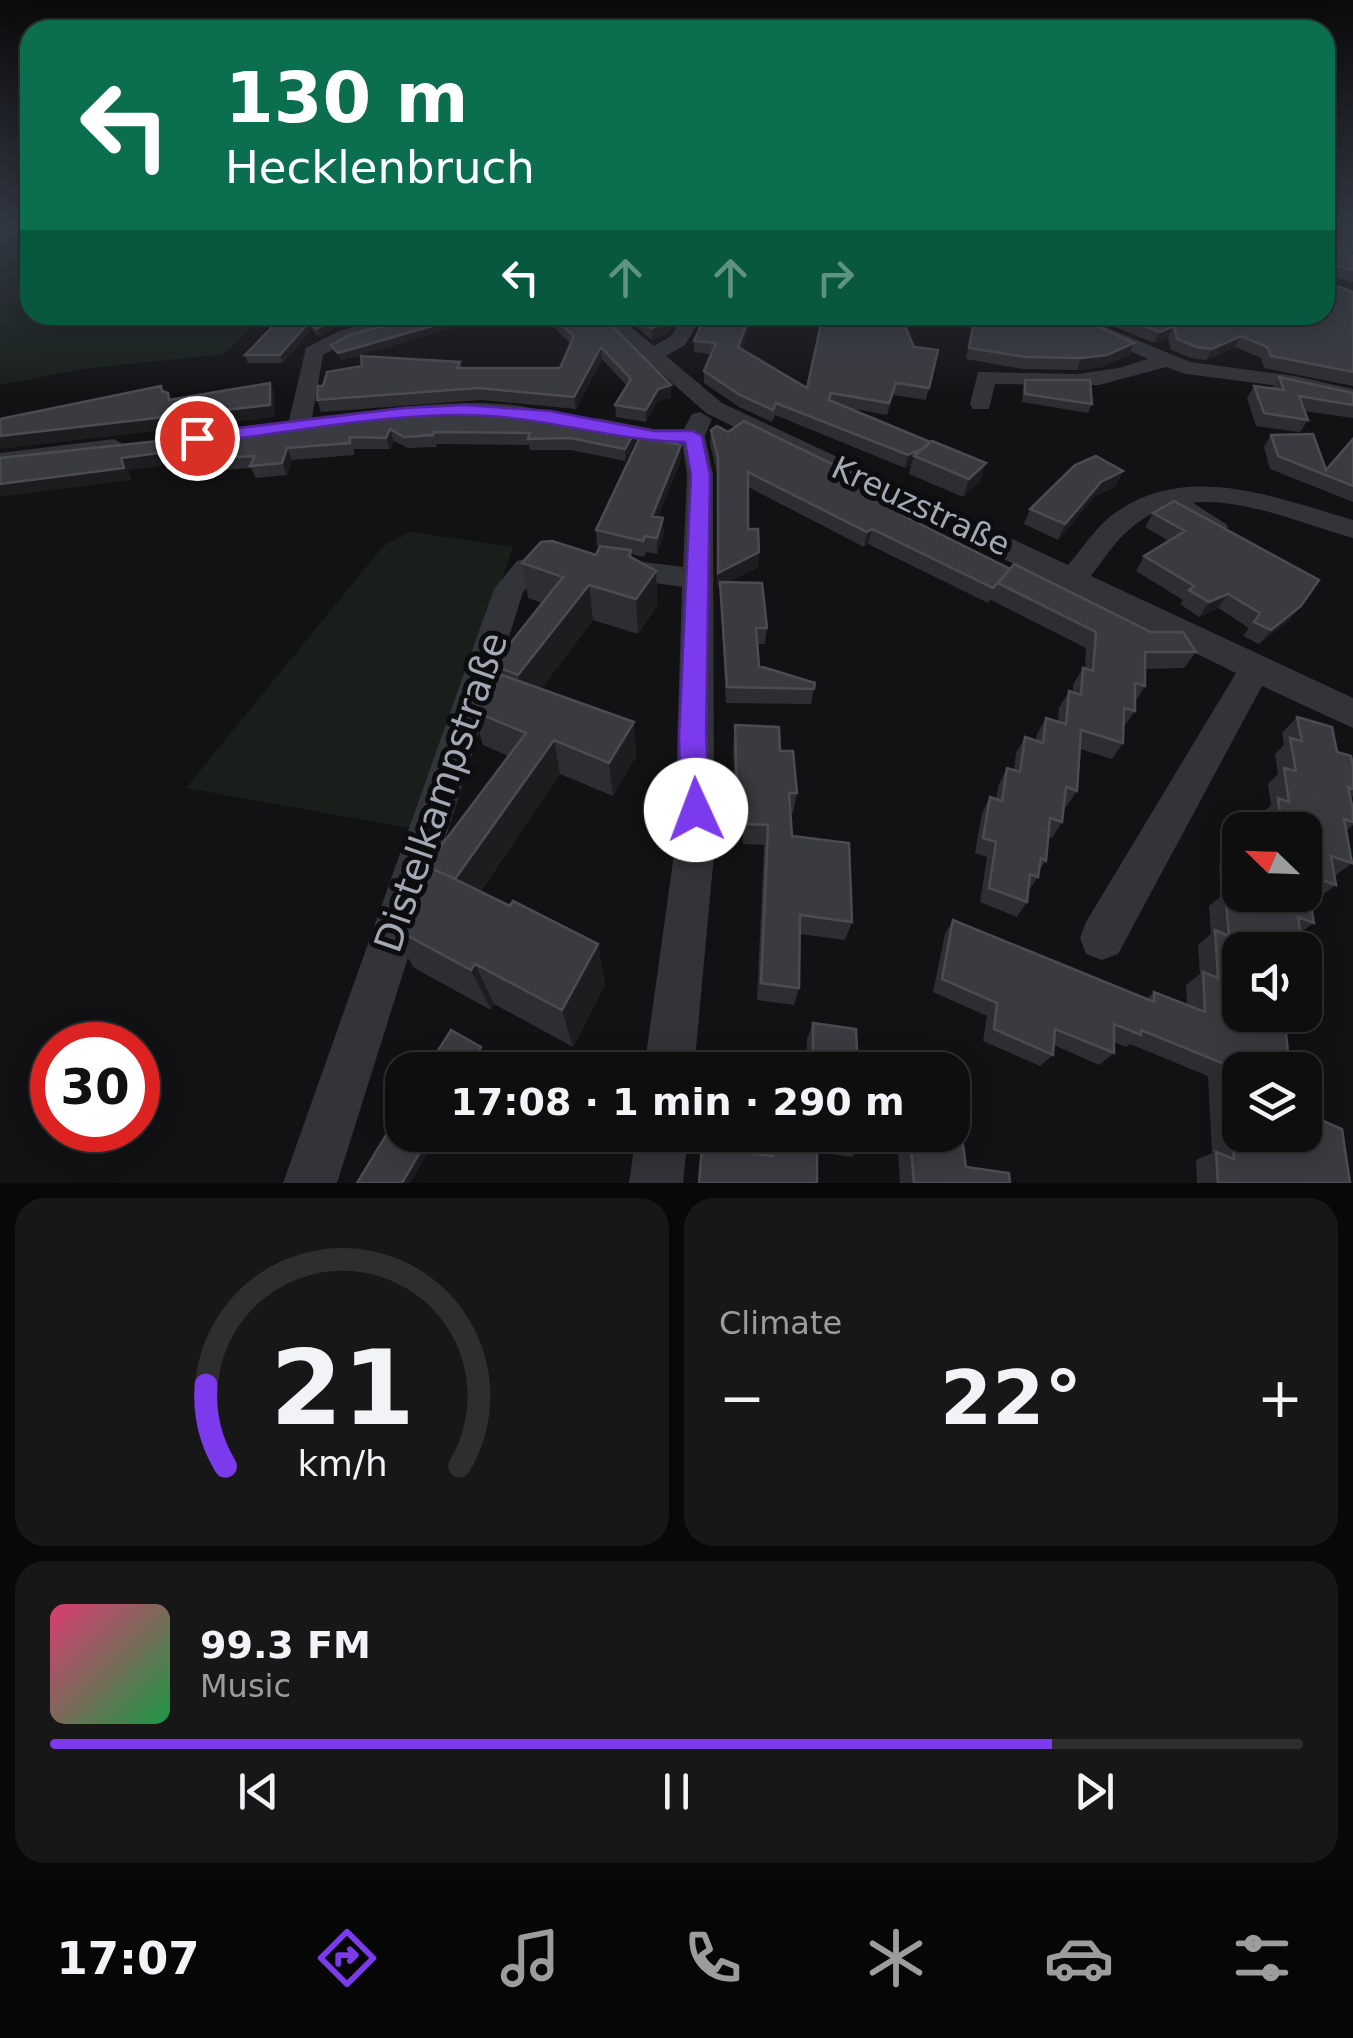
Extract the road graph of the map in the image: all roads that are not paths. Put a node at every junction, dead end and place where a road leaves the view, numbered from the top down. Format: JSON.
{"nodes":[{"id":1,"x":388,"y":325,"type":"edge"},
{"id":2,"x":617,"y":325,"type":"edge"},
{"id":3,"x":688,"y":325,"type":"edge"},
{"id":4,"x":1083,"y":325,"type":"edge"},
{"id":5,"x":652,"y":354,"type":"junction"},
{"id":6,"x":1165,"y":360,"type":"junction"},
{"id":7,"x":1353,"y":396,"type":"edge"},
{"id":8,"x":981,"y":404,"type":"dead end"},
{"id":9,"x":714,"y":408,"type":"junction"},
{"id":10,"x":299,"y":426,"type":"junction"},
{"id":11,"x":260,"y":431,"type":"edge"},
{"id":12,"x":693,"y":436,"type":"junction"},
{"id":13,"x":144,"y":444,"type":"edge"},
{"id":14,"x":0,"y":460,"type":"edge"},
{"id":15,"x":1176,"y":496,"type":"junction"},
{"id":16,"x":1353,"y":529,"type":"edge"},
{"id":17,"x":1240,"y":540,"type":"edge"},
{"id":18,"x":1074,"y":578,"type":"junction"},
{"id":19,"x":696,"y":579,"type":"junction"},
{"id":20,"x":1256,"y":666,"type":"junction"},
{"id":21,"x":1353,"y":714,"type":"edge"},
{"id":22,"x":1102,"y":938,"type":"dead end"},
{"id":23,"x":671,"y":1052,"type":"edge"},
{"id":24,"x":660,"y":1152,"type":"edge"},
{"id":25,"x":310,"y":1183,"type":"edge"},
{"id":26,"x":656,"y":1183,"type":"edge"}],
"edges":[{"from":1,"to":10,"type":"street"},
{"from":2,"to":5,"type":"street","name":"Kreuzstraße"},
{"from":3,"to":5,"type":"street"},
{"from":4,"to":6,"type":"street"},
{"from":5,"to":9,"type":"street","name":"Kreuzstraße"},
{"from":6,"to":7,"type":"street"},
{"from":6,"to":8,"type":"street"},
{"from":9,"to":12,"type":"street"},
{"from":9,"to":18,"type":"street","name":"Kreuzstraße"},
{"from":10,"to":11,"type":"street"},
{"from":10,"to":12,"type":"street"},
{"from":12,"to":19,"type":"street"},
{"from":13,"to":14,"type":"street"},
{"from":15,"to":16,"type":"street"},
{"from":15,"to":17,"type":"lane"},
{"from":15,"to":18,"type":"street"},
{"from":18,"to":20,"type":"street","name":"Kreuzstraße"},
{"from":19,"to":23,"type":"street"},
{"from":19,"to":25,"type":"street","name":"Distelkampstraße"},
{"from":20,"to":21,"type":"street","name":"Kreuzstraße"},
{"from":20,"to":22,"type":"street"},
{"from":24,"to":26,"type":"street"}]}
